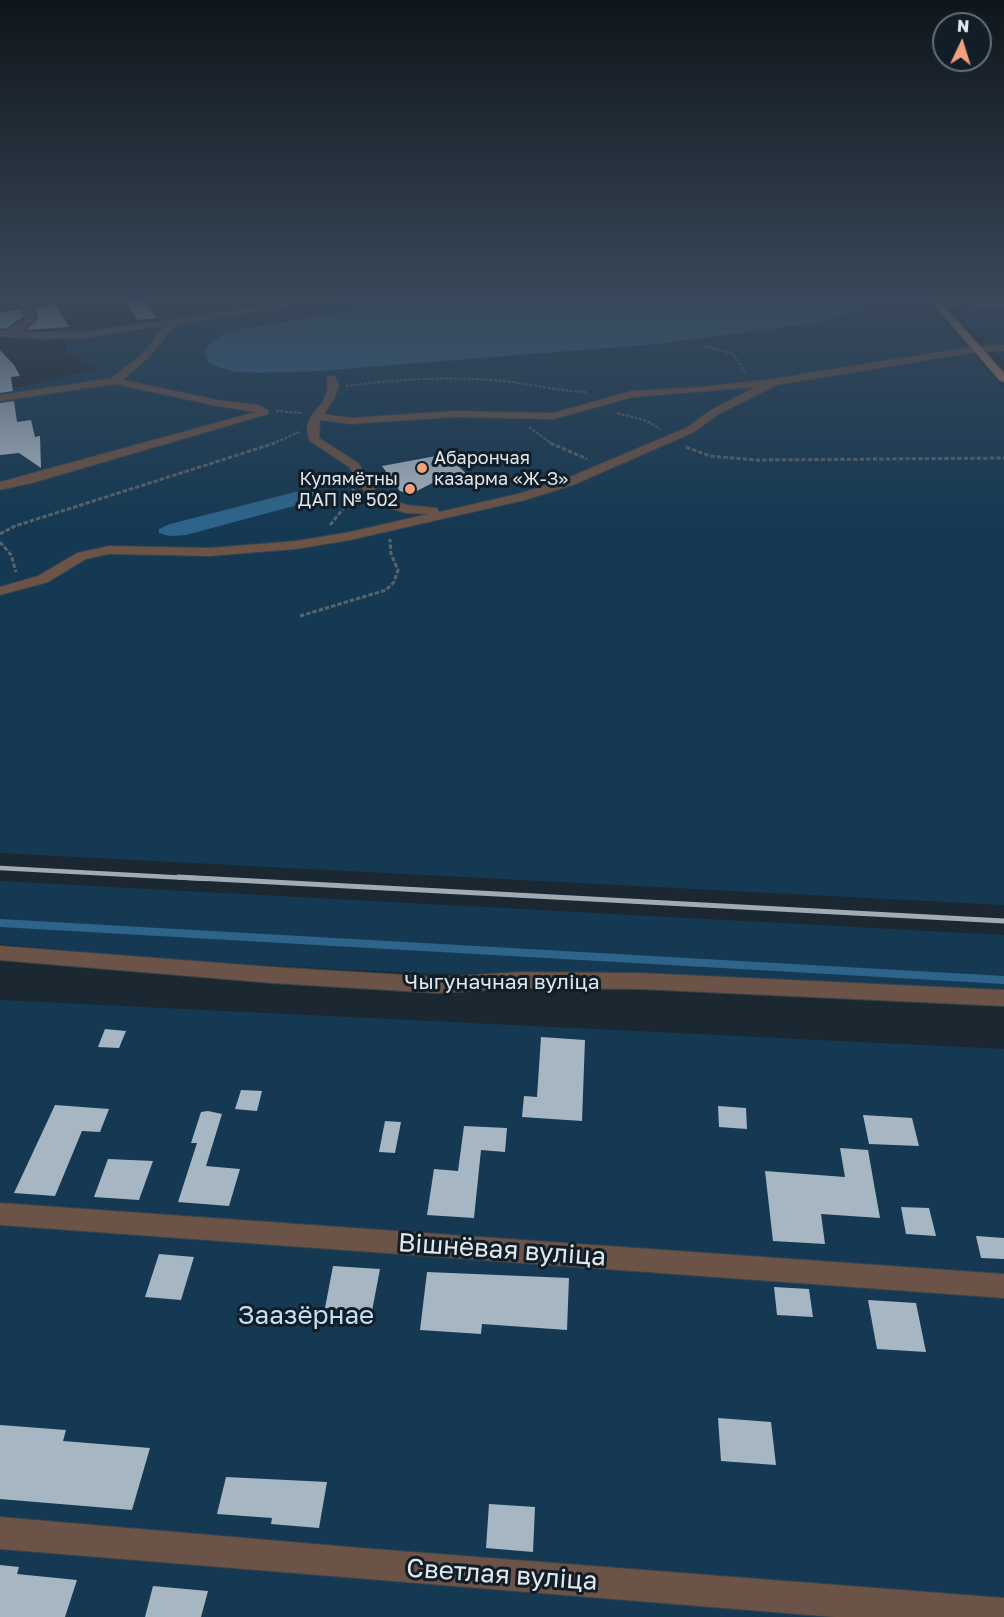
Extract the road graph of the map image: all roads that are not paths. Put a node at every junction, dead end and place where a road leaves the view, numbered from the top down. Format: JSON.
{"nodes":[{"id":1,"x":123,"y":374,"type":"edge"},
{"id":2,"x":819,"y":374,"type":"edge"},
{"id":3,"x":115,"y":381,"type":"junction"},
{"id":4,"x":773,"y":382,"type":"junction"},
{"id":5,"x":333,"y":383,"type":"road end"},
{"id":6,"x":0,"y":398,"type":"edge"},
{"id":7,"x":314,"y":420,"type":"junction"},
{"id":8,"x":0,"y":486,"type":"edge"},
{"id":9,"x":463,"y":510,"type":"junction"},
{"id":10,"x":0,"y":591,"type":"edge"},
{"id":11,"x":0,"y":953,"type":"edge"},
{"id":12,"x":1004,"y":998,"type":"edge"},
{"id":13,"x":0,"y":1215,"type":"edge"},
{"id":14,"x":1004,"y":1286,"type":"edge"},
{"id":15,"x":0,"y":1533,"type":"edge"},
{"id":16,"x":1004,"y":1614,"type":"edge"}],
"edges":[{"from":1,"to":3,"type":"street"},
{"from":2,"to":4,"type":"street"},
{"from":3,"to":6,"type":"street"},
{"from":3,"to":8,"type":"street"},
{"from":4,"to":7,"type":"street"},
{"from":4,"to":9,"type":"street"},
{"from":5,"to":7,"type":"street"},
{"from":7,"to":9,"type":"street"},
{"from":9,"to":10,"type":"street"},
{"from":11,"to":12,"type":"street","name":"Чыгуначная вуліца"},
{"from":13,"to":14,"type":"street","name":"Вішнёвая вуліца"},
{"from":15,"to":16,"type":"street","name":"Светлая вуліца"}]}
